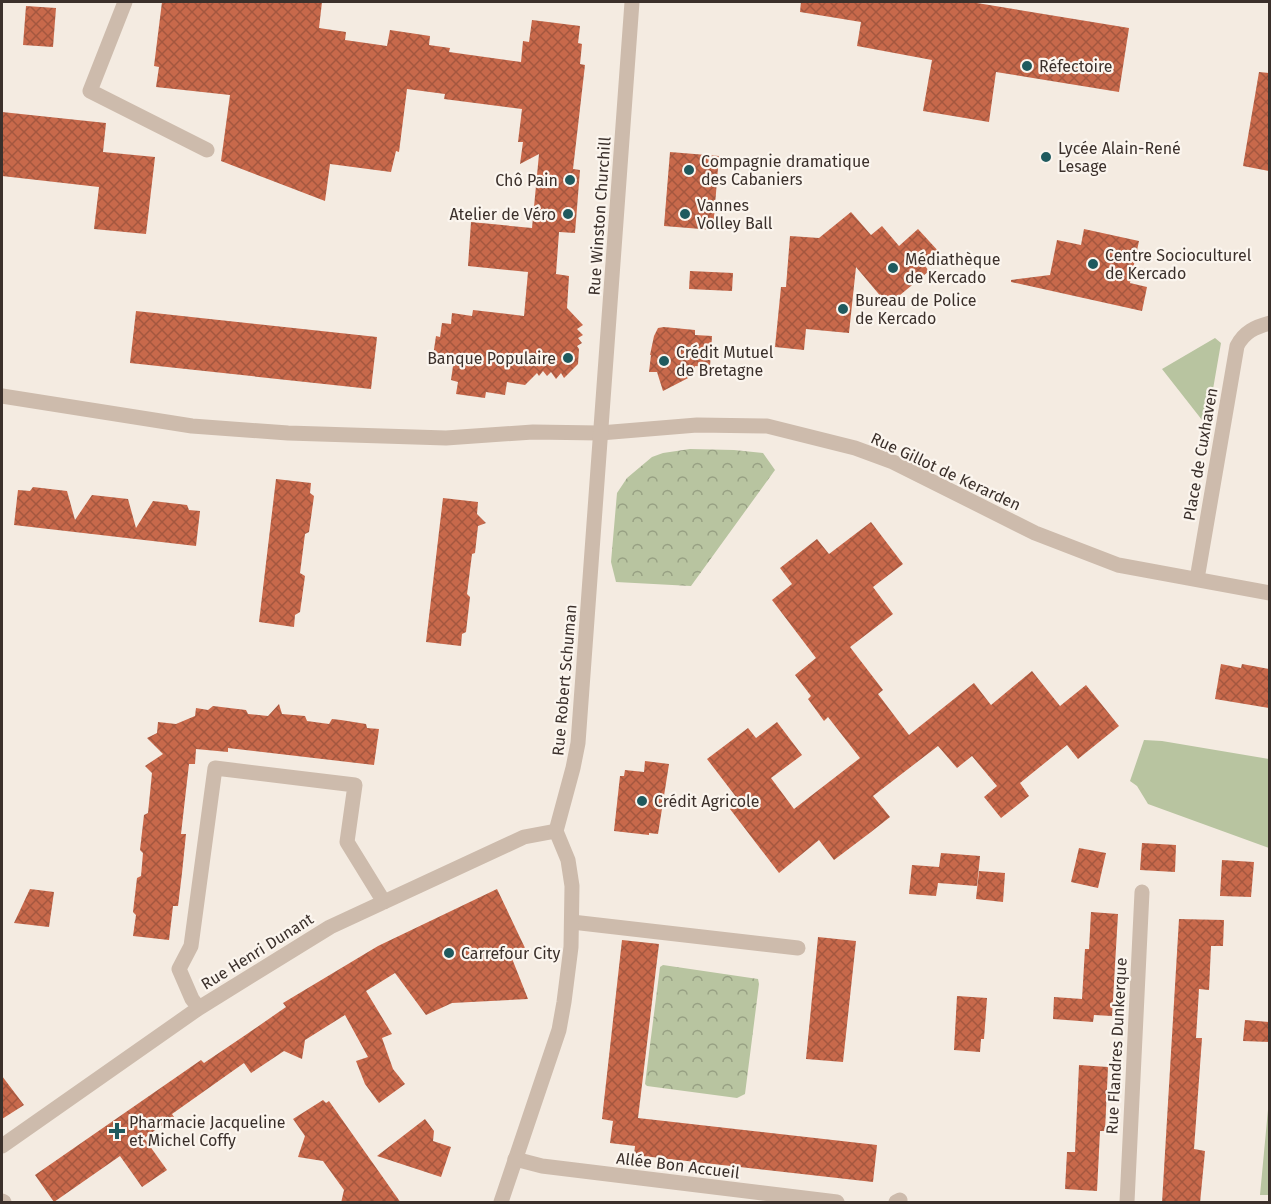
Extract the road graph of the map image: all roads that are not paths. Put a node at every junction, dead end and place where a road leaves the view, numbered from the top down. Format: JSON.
{"nodes":[{"id":1,"x":125,"y":2,"type":"edge"},
{"id":2,"x":632,"y":2,"type":"edge"},
{"id":3,"x":207,"y":150,"type":"dead end"},
{"id":4,"x":1269,"y":323,"type":"edge"},
{"id":5,"x":2,"y":396,"type":"edge"},
{"id":6,"x":600,"y":433,"type":"junction"},
{"id":7,"x":1197,"y":579,"type":"junction"},
{"id":8,"x":1269,"y":593,"type":"edge"},
{"id":9,"x":556,"y":831,"type":"junction"},
{"id":10,"x":1142,"y":892,"type":"dead end"},
{"id":11,"x":384,"y":902,"type":"junction"},
{"id":12,"x":572,"y":922,"type":"junction"},
{"id":13,"x":798,"y":948,"type":"dead end"},
{"id":14,"x":199,"y":1008,"type":"junction"},
{"id":15,"x":2,"y":1146,"type":"edge"},
{"id":16,"x":515,"y":1159,"type":"junction"},
{"id":17,"x":501,"y":1203,"type":"edge"},
{"id":18,"x":837,"y":1203,"type":"edge"},
{"id":19,"x":1127,"y":1203,"type":"edge"}],
"edges":[{"from":1,"to":3,"type":"street"},
{"from":2,"to":6,"type":"street","name":"Rue Winston Churchill"},
{"from":4,"to":7,"type":"street","name":"Place de Cuxhaven"},
{"from":5,"to":6,"type":"street","name":"Rue Gillot de Kerarden"},
{"from":6,"to":7,"type":"street","name":"Rue Gillot de Kerarden"},
{"from":6,"to":9,"type":"street","name":"Rue Robert Schuman"},
{"from":7,"to":8,"type":"street","name":"Rue Gillot de Kerarden"},
{"from":9,"to":11,"type":"street","name":"Rue Henri Dunant"},
{"from":9,"to":12,"type":"street"},
{"from":10,"to":19,"type":"street","name":"Rue Flandres Dunkerque"},
{"from":11,"to":14,"type":"street","name":"Rue Henri Dunant"},
{"from":11,"to":14,"type":"street"},
{"from":12,"to":13,"type":"street"},
{"from":12,"to":16,"type":"street"},
{"from":14,"to":15,"type":"street","name":"Rue Henri Dunant"},
{"from":16,"to":17,"type":"street"},
{"from":16,"to":18,"type":"street","name":"Allée Bon Accueil"}]}
